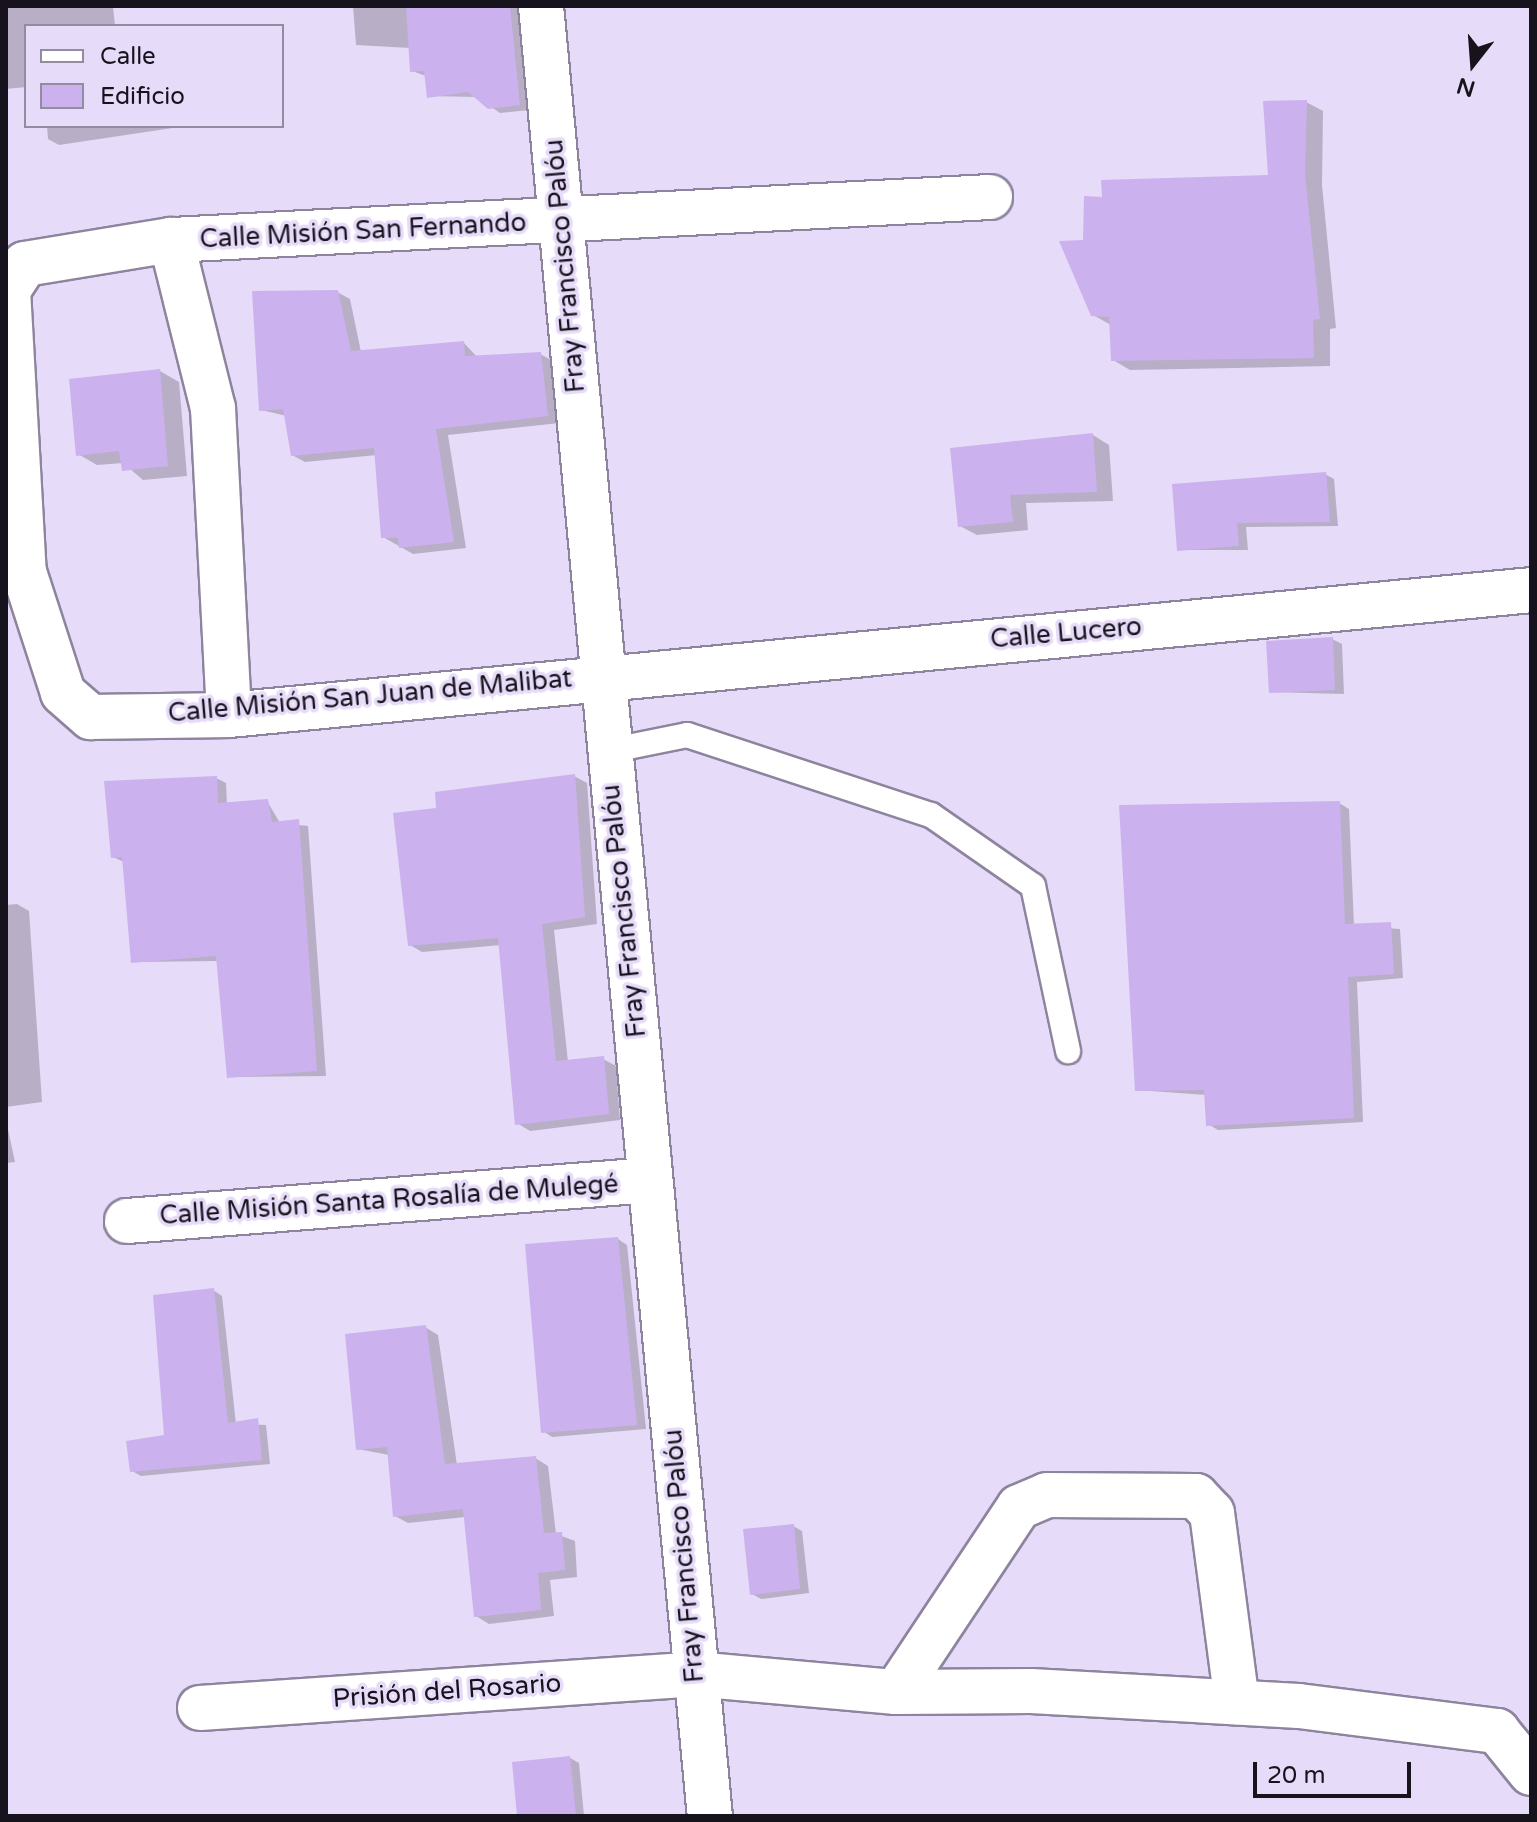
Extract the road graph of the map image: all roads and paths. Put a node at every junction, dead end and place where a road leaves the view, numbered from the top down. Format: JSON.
{"nodes":[{"id":1,"x":541,"y":6,"type":"edge"},
{"id":2,"x":990,"y":197,"type":"dead end"},
{"id":3,"x":562,"y":222,"type":"junction"},
{"id":4,"x":171,"y":240,"type":"junction"},
{"id":5,"x":1531,"y":590,"type":"edge"},
{"id":6,"x":601,"y":675,"type":"junction"},
{"id":7,"x":229,"y":715,"type":"junction"},
{"id":8,"x":91,"y":717,"type":"joint"},
{"id":9,"x":608,"y":751,"type":"junction"},
{"id":10,"x":1068,"y":1051,"type":"dead end"},
{"id":11,"x":650,"y":1180,"type":"junction"},
{"id":12,"x":127,"y":1221,"type":"dead end"},
{"id":13,"x":694,"y":1674,"type":"junction"},
{"id":14,"x":896,"y":1692,"type":"junction"},
{"id":15,"x":1237,"y":1702,"type":"junction"},
{"id":16,"x":200,"y":1708,"type":"dead end"},
{"id":17,"x":1531,"y":1773,"type":"edge"},
{"id":18,"x":710,"y":1816,"type":"edge"}],
"edges":[{"from":1,"to":3,"type":"street","name":"Fray Francisco Palóu"},
{"from":2,"to":3,"type":"street","name":"Calle Misión San Fernando"},
{"from":3,"to":4,"type":"street","name":"Calle Misión San Fernando"},
{"from":3,"to":6,"type":"street","name":"Fray Francisco Palóu"},
{"from":4,"to":7,"type":"street"},
{"from":4,"to":8,"type":"street","name":"Calle Misión San Fernando"},
{"from":5,"to":6,"type":"street","name":"Calle Lucero"},
{"from":6,"to":7,"type":"street","name":"Calle Misión San Juan de Malibat"},
{"from":6,"to":9,"type":"street","name":"Fray Francisco Palóu"},
{"from":7,"to":8,"type":"street","name":"Calle Misión San Juan de Malibat"},
{"from":9,"to":10,"type":"lane"},
{"from":9,"to":11,"type":"street","name":"Fray Francisco Palóu"},
{"from":11,"to":12,"type":"street","name":"Calle Misión Santa Rosalía de Mulegé"},
{"from":11,"to":13,"type":"street","name":"Fray Francisco Palóu"},
{"from":13,"to":14,"type":"street","name":"Prisión del Rosario"},
{"from":13,"to":16,"type":"street","name":"Prisión del Rosario"},
{"from":13,"to":18,"type":"street","name":"Fray Francisco Palóu"},
{"from":14,"to":15,"type":"street","name":"Prisión del Rosario"},
{"from":14,"to":15,"type":"street"},
{"from":15,"to":17,"type":"street","name":"Prisión del Rosario"}]}
